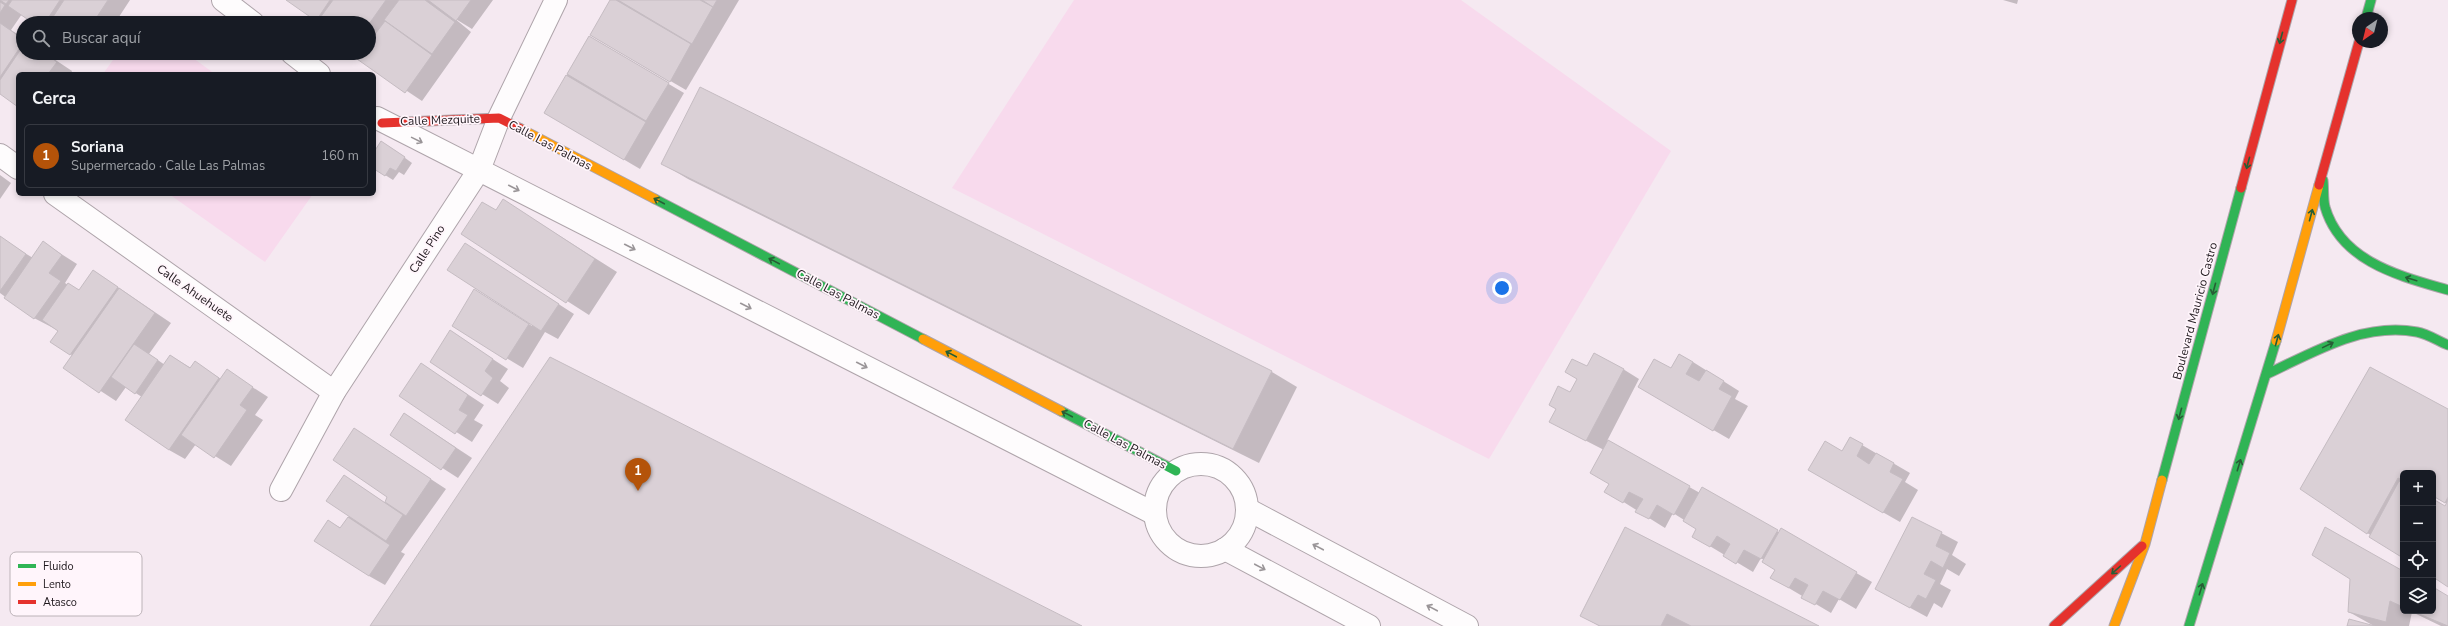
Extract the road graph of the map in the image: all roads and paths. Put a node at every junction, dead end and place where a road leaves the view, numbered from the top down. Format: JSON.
{"nodes":[{"id":1,"x":223,"y":0,"type":"edge"},
{"id":2,"x":556,"y":0,"type":"edge"},
{"id":3,"x":2292,"y":0,"type":"edge"},
{"id":4,"x":2371,"y":0,"type":"edge"},
{"id":5,"x":2368,"y":12,"type":"edge"},
{"id":6,"x":244,"y":16,"type":"edge"},
{"id":7,"x":2357,"y":48,"type":"edge"},
{"id":8,"x":301,"y":60,"type":"edge"},
{"id":9,"x":316,"y":72,"type":"edge"},
{"id":10,"x":499,"y":118,"type":"junction"},
{"id":11,"x":378,"y":120,"type":"edge"},
{"id":12,"x":0,"y":155,"type":"edge"},
{"id":13,"x":2326,"y":164,"type":"junction"},
{"id":14,"x":16,"y":167,"type":"edge"},
{"id":15,"x":479,"y":170,"type":"junction"},
{"id":16,"x":58,"y":196,"type":"edge"},
{"id":17,"x":2448,"y":290,"type":"edge"},
{"id":18,"x":2448,"y":345,"type":"edge"},
{"id":19,"x":2267,"y":374,"type":"junction"},
{"id":20,"x":334,"y":392,"type":"junction"},
{"id":21,"x":1176,"y":471,"type":"junction"},
{"id":22,"x":281,"y":490,"type":"dead end"},
{"id":23,"x":1247,"y":509,"type":"junction"},
{"id":24,"x":1155,"y":514,"type":"junction"},
{"id":25,"x":2145,"y":544,"type":"junction"},
{"id":26,"x":1225,"y":549,"type":"junction"},
{"id":27,"x":1369,"y":626,"type":"edge"},
{"id":28,"x":1467,"y":626,"type":"edge"},
{"id":29,"x":2054,"y":626,"type":"edge"},
{"id":30,"x":2114,"y":626,"type":"edge"},
{"id":31,"x":2189,"y":626,"type":"edge"}],
"edges":[{"from":1,"to":6,"type":"street"},
{"from":2,"to":10,"type":"street","name":"Calle Pino"},
{"from":3,"to":25,"type":"main road","name":"Boulevard Mauricio Castro","one_way":true},
{"from":4,"to":5,"type":"main road"},
{"from":7,"to":13,"type":"main road"},
{"from":8,"to":9,"type":"street"},
{"from":10,"to":11,"type":"main road","name":"Calle Mezquite"},
{"from":10,"to":15,"type":"street","name":"Calle Pino"},
{"from":21,"to":10,"type":"main road","name":"Calle Las Palmas","one_way":true},
{"from":11,"to":15,"type":"street","name":"Calle Mezquite","one_way":true},
{"from":12,"to":14,"type":"street"},
{"from":17,"to":13,"type":"main road","one_way":true},
{"from":19,"to":13,"type":"main road","one_way":true},
{"from":15,"to":20,"type":"street","name":"Calle Pino"},
{"from":15,"to":24,"type":"street","one_way":true},
{"from":16,"to":20,"type":"street","name":"Calle Ahuehuete"},
{"from":19,"to":18,"type":"main road","one_way":true},
{"from":31,"to":19,"type":"main road","one_way":true},
{"from":20,"to":22,"type":"street","name":"Calle Pino"},
{"from":21,"to":23,"type":"street"},
{"from":21,"to":24,"type":"street"},
{"from":23,"to":26,"type":"street"},
{"from":28,"to":23,"type":"street","one_way":true},
{"from":24,"to":26,"type":"street"},
{"from":25,"to":29,"type":"main road","one_way":true},
{"from":25,"to":30,"type":"main road","name":"Boulevard Mauricio Castro"},
{"from":26,"to":27,"type":"street","one_way":true}]}
